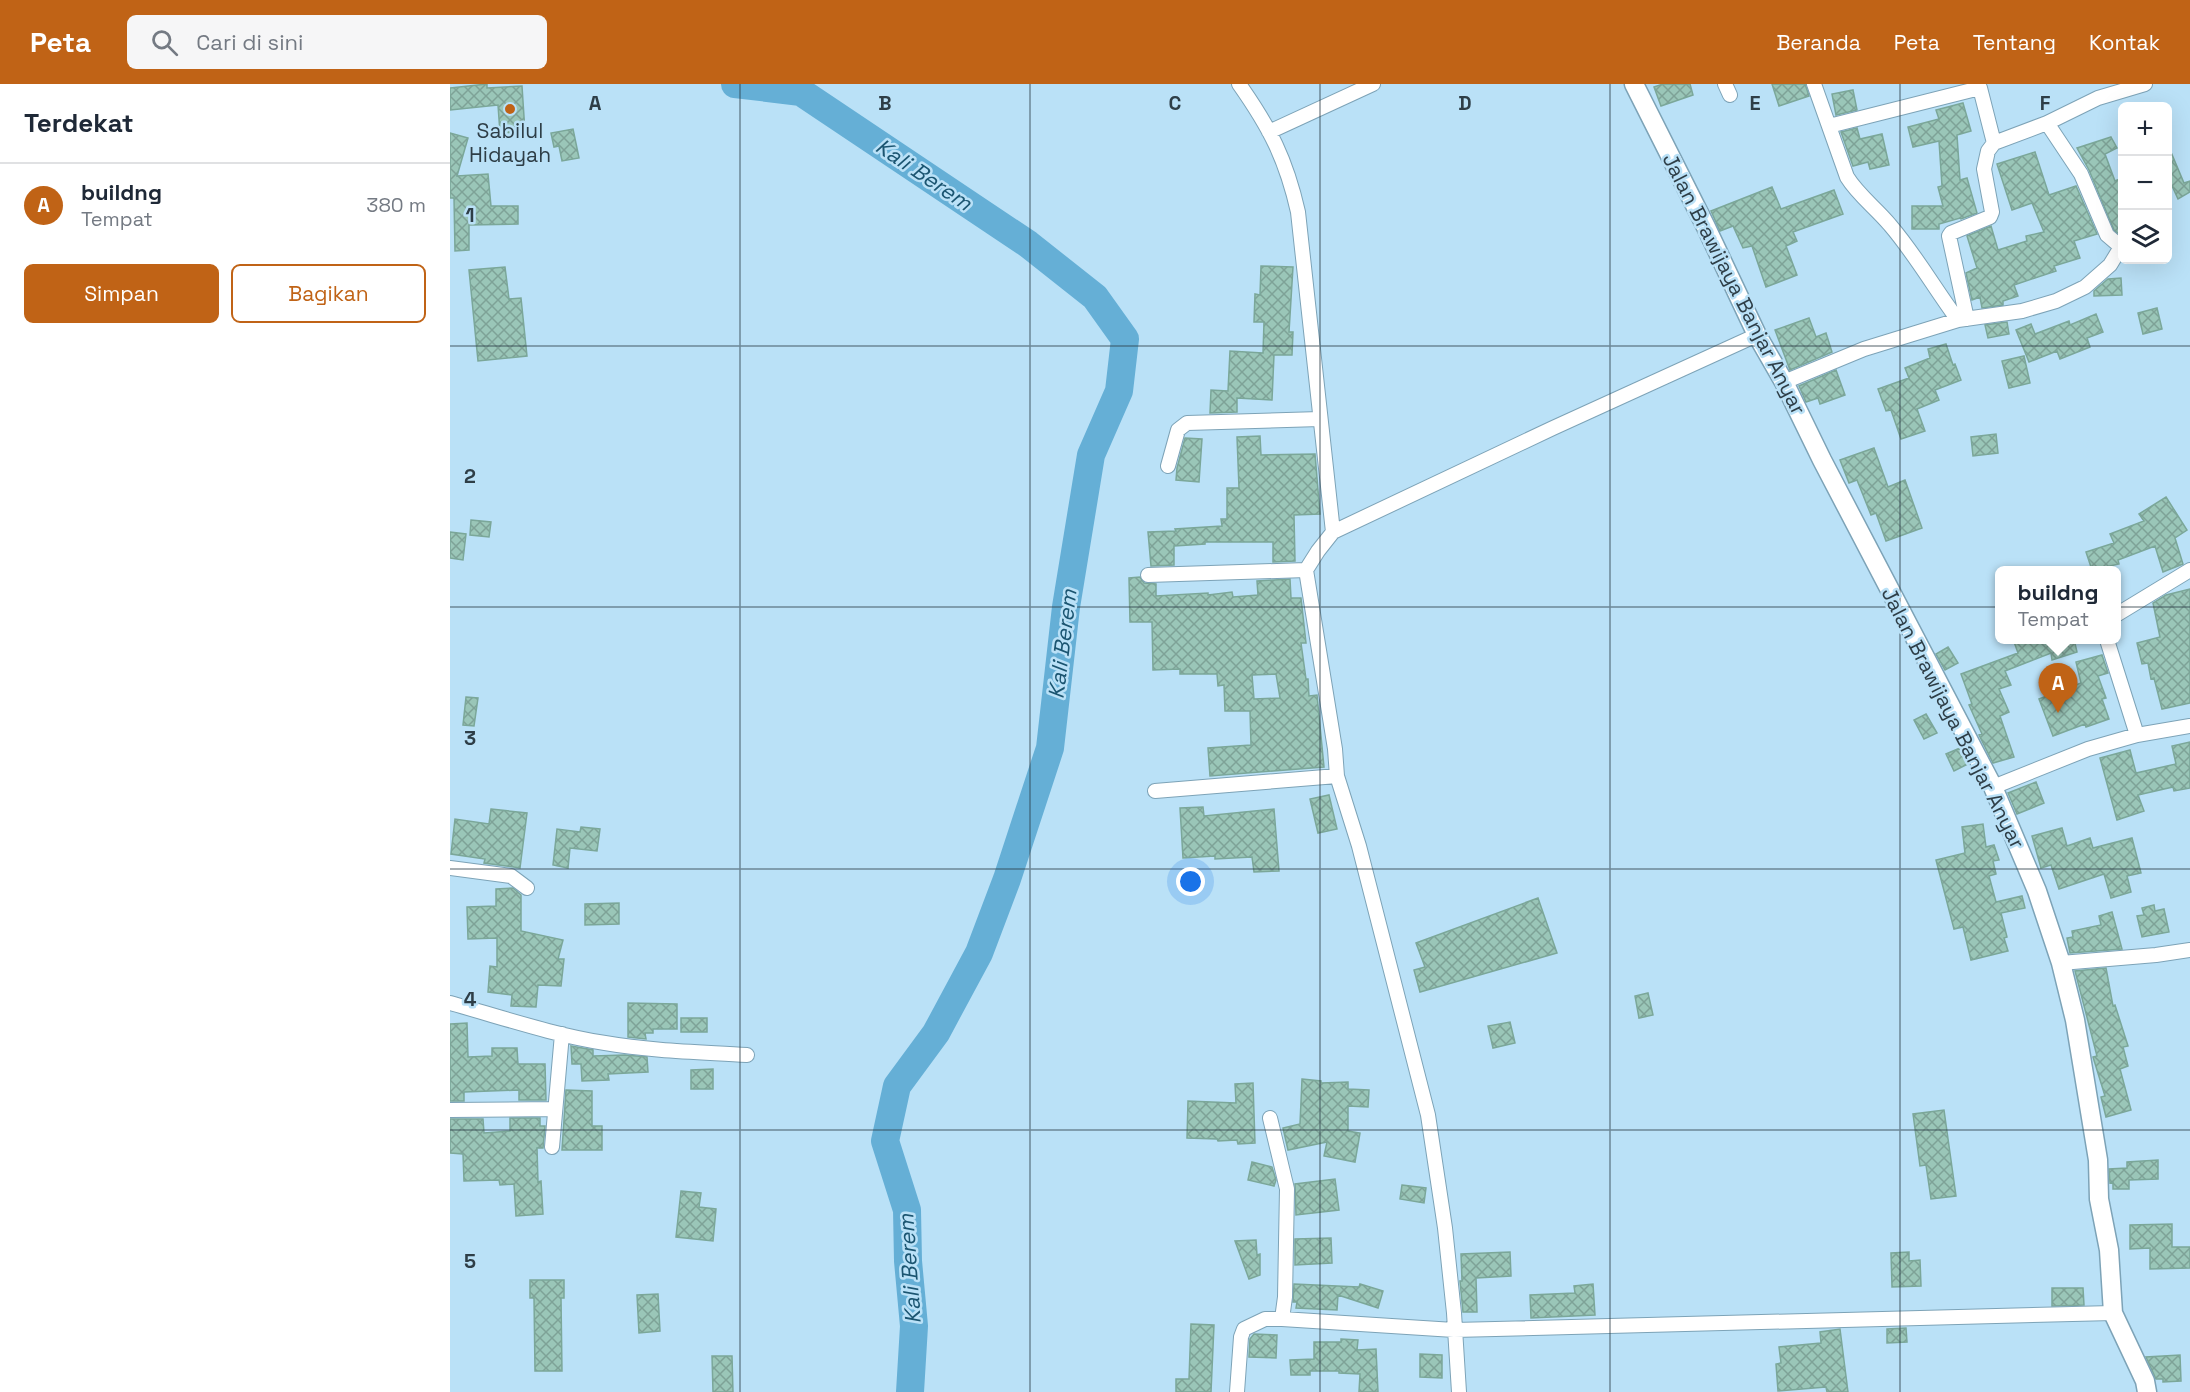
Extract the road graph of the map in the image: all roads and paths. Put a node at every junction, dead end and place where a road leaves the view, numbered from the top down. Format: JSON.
{"nodes":[{"id":1,"x":1239,"y":84,"type":"edge"},
{"id":2,"x":1373,"y":84,"type":"edge"},
{"id":3,"x":1634,"y":84,"type":"edge"},
{"id":4,"x":1814,"y":84,"type":"edge"},
{"id":5,"x":2145,"y":84,"type":"edge"},
{"id":6,"x":1979,"y":86,"type":"edge"},
{"id":7,"x":2048,"y":123,"type":"junction"},
{"id":8,"x":1829,"y":126,"type":"junction"},
{"id":9,"x":1269,"y":132,"type":"junction"},
{"id":10,"x":1994,"y":143,"type":"junction"},
{"id":11,"x":1962,"y":320,"type":"junction"},
{"id":12,"x":1757,"y":335,"type":"junction"},
{"id":13,"x":1784,"y":382,"type":"junction"},
{"id":14,"x":1320,"y":419,"type":"junction"},
{"id":15,"x":1168,"y":466,"type":"dead end"},
{"id":16,"x":1333,"y":532,"type":"junction"},
{"id":17,"x":1306,"y":570,"type":"junction"},
{"id":18,"x":2190,"y":570,"type":"edge"},
{"id":19,"x":1148,"y":574,"type":"dead end"},
{"id":20,"x":2121,"y":612,"type":"edge"},
{"id":21,"x":2109,"y":644,"type":"edge"},
{"id":22,"x":2190,"y":726,"type":"edge"},
{"id":23,"x":2137,"y":735,"type":"junction"},
{"id":24,"x":1337,"y":776,"type":"junction"},
{"id":25,"x":1993,"y":788,"type":"junction"},
{"id":26,"x":1155,"y":791,"type":"dead end"},
{"id":27,"x":450,"y":868,"type":"edge"},
{"id":28,"x":527,"y":888,"type":"dead end"},
{"id":29,"x":2190,"y":950,"type":"edge"},
{"id":30,"x":2061,"y":963,"type":"junction"},
{"id":31,"x":450,"y":1003,"type":"edge"},
{"id":32,"x":562,"y":1034,"type":"junction"},
{"id":33,"x":747,"y":1055,"type":"dead end"},
{"id":34,"x":555,"y":1109,"type":"junction"},
{"id":35,"x":450,"y":1110,"type":"edge"},
{"id":36,"x":1270,"y":1118,"type":"dead end"},
{"id":37,"x":552,"y":1147,"type":"dead end"},
{"id":38,"x":2113,"y":1313,"type":"junction"},
{"id":39,"x":1282,"y":1319,"type":"junction"},
{"id":40,"x":1454,"y":1330,"type":"junction"},
{"id":41,"x":1237,"y":1392,"type":"edge"},
{"id":42,"x":1459,"y":1392,"type":"edge"},
{"id":43,"x":2147,"y":1392,"type":"edge"}],
"edges":[{"from":1,"to":9,"type":"street"},
{"from":2,"to":9,"type":"street"},
{"from":3,"to":12,"type":"street","name":"Jalan Brawijaya Banjar Anyar"},
{"from":4,"to":8,"type":"street"},
{"from":5,"to":7,"type":"street"},
{"from":6,"to":8,"type":"street"},
{"from":6,"to":10,"type":"street"},
{"from":7,"to":10,"type":"street"},
{"from":7,"to":11,"type":"street"},
{"from":8,"to":11,"type":"street"},
{"from":9,"to":14,"type":"street"},
{"from":10,"to":11,"type":"street"},
{"from":11,"to":13,"type":"street"},
{"from":12,"to":13,"type":"street","name":"Jalan Brawijaya Banjar Anyar"},
{"from":12,"to":16,"type":"street"},
{"from":13,"to":25,"type":"street","name":"Jalan Brawijaya Banjar Anyar"},
{"from":14,"to":15,"type":"street"},
{"from":14,"to":16,"type":"street"},
{"from":16,"to":17,"type":"street"},
{"from":17,"to":19,"type":"street"},
{"from":17,"to":24,"type":"street"},
{"from":18,"to":20,"type":"street"},
{"from":21,"to":23,"type":"street"},
{"from":22,"to":23,"type":"street"},
{"from":23,"to":25,"type":"street"},
{"from":24,"to":26,"type":"street"},
{"from":24,"to":40,"type":"street"},
{"from":25,"to":30,"type":"street","name":"Jalan Brawijaya Banjar Anyar"},
{"from":27,"to":28,"type":"street"},
{"from":29,"to":30,"type":"street"},
{"from":30,"to":38,"type":"street","name":"Jalan Brawijaya Banjar Anyar"},
{"from":31,"to":32,"type":"street"},
{"from":32,"to":33,"type":"street"},
{"from":32,"to":34,"type":"street"},
{"from":34,"to":35,"type":"street"},
{"from":34,"to":37,"type":"street"},
{"from":36,"to":39,"type":"street"},
{"from":38,"to":40,"type":"street"},
{"from":38,"to":43,"type":"street","name":"Jalan Brawijaya Banjar Anyar"},
{"from":39,"to":40,"type":"street"},
{"from":39,"to":41,"type":"street"},
{"from":40,"to":42,"type":"street"}]}
